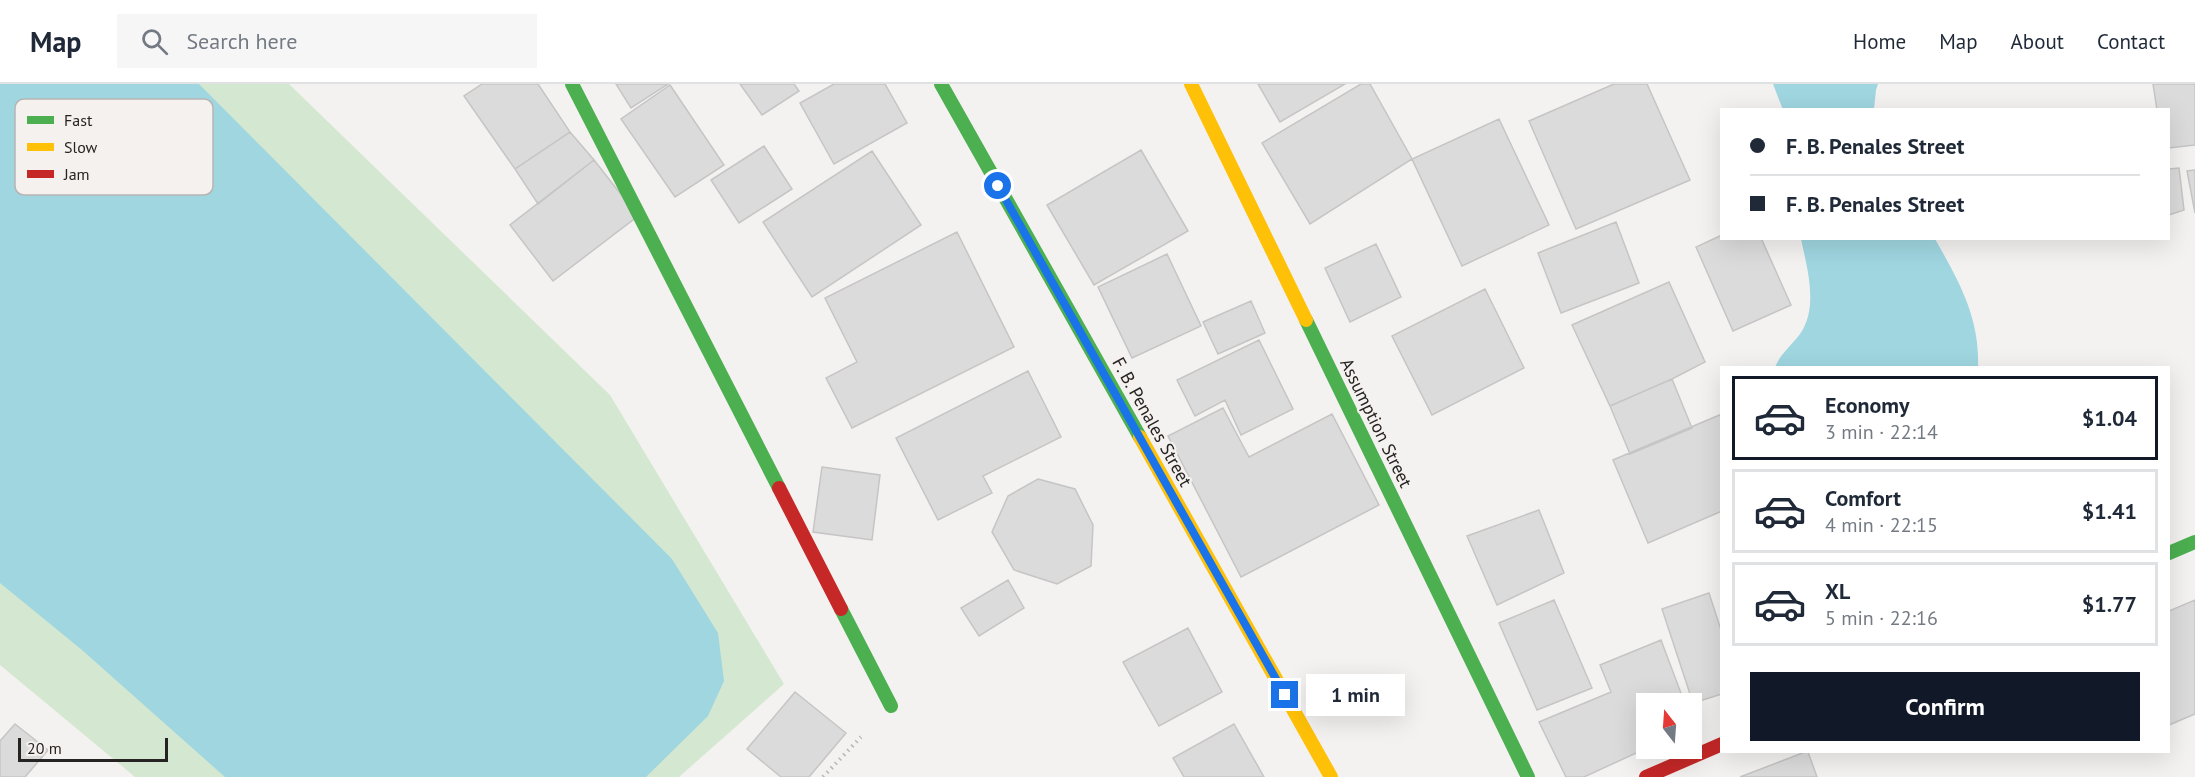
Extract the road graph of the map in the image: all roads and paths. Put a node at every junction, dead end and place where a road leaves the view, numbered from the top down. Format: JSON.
{"nodes":[{"id":1,"x":572,"y":84,"type":"edge"},
{"id":2,"x":941,"y":84,"type":"edge"},
{"id":3,"x":1191,"y":84,"type":"edge"},
{"id":4,"x":2195,"y":542,"type":"edge"},
{"id":5,"x":2170,"y":553,"type":"edge"},
{"id":6,"x":891,"y":706,"type":"joint"},
{"id":7,"x":1720,"y":745,"type":"edge"},
{"id":8,"x":823,"y":777,"type":"edge"},
{"id":9,"x":1331,"y":777,"type":"edge"},
{"id":10,"x":1528,"y":777,"type":"edge"},
{"id":11,"x":1646,"y":777,"type":"edge"}],
"edges":[{"from":1,"to":6,"type":"street"},
{"from":2,"to":9,"type":"street","name":"F. B. Penales Street"},
{"from":3,"to":10,"type":"street","name":"Assumption Street"},
{"from":4,"to":5,"type":"street"},
{"from":6,"to":8,"type":"path"},
{"from":7,"to":11,"type":"street"}]}
